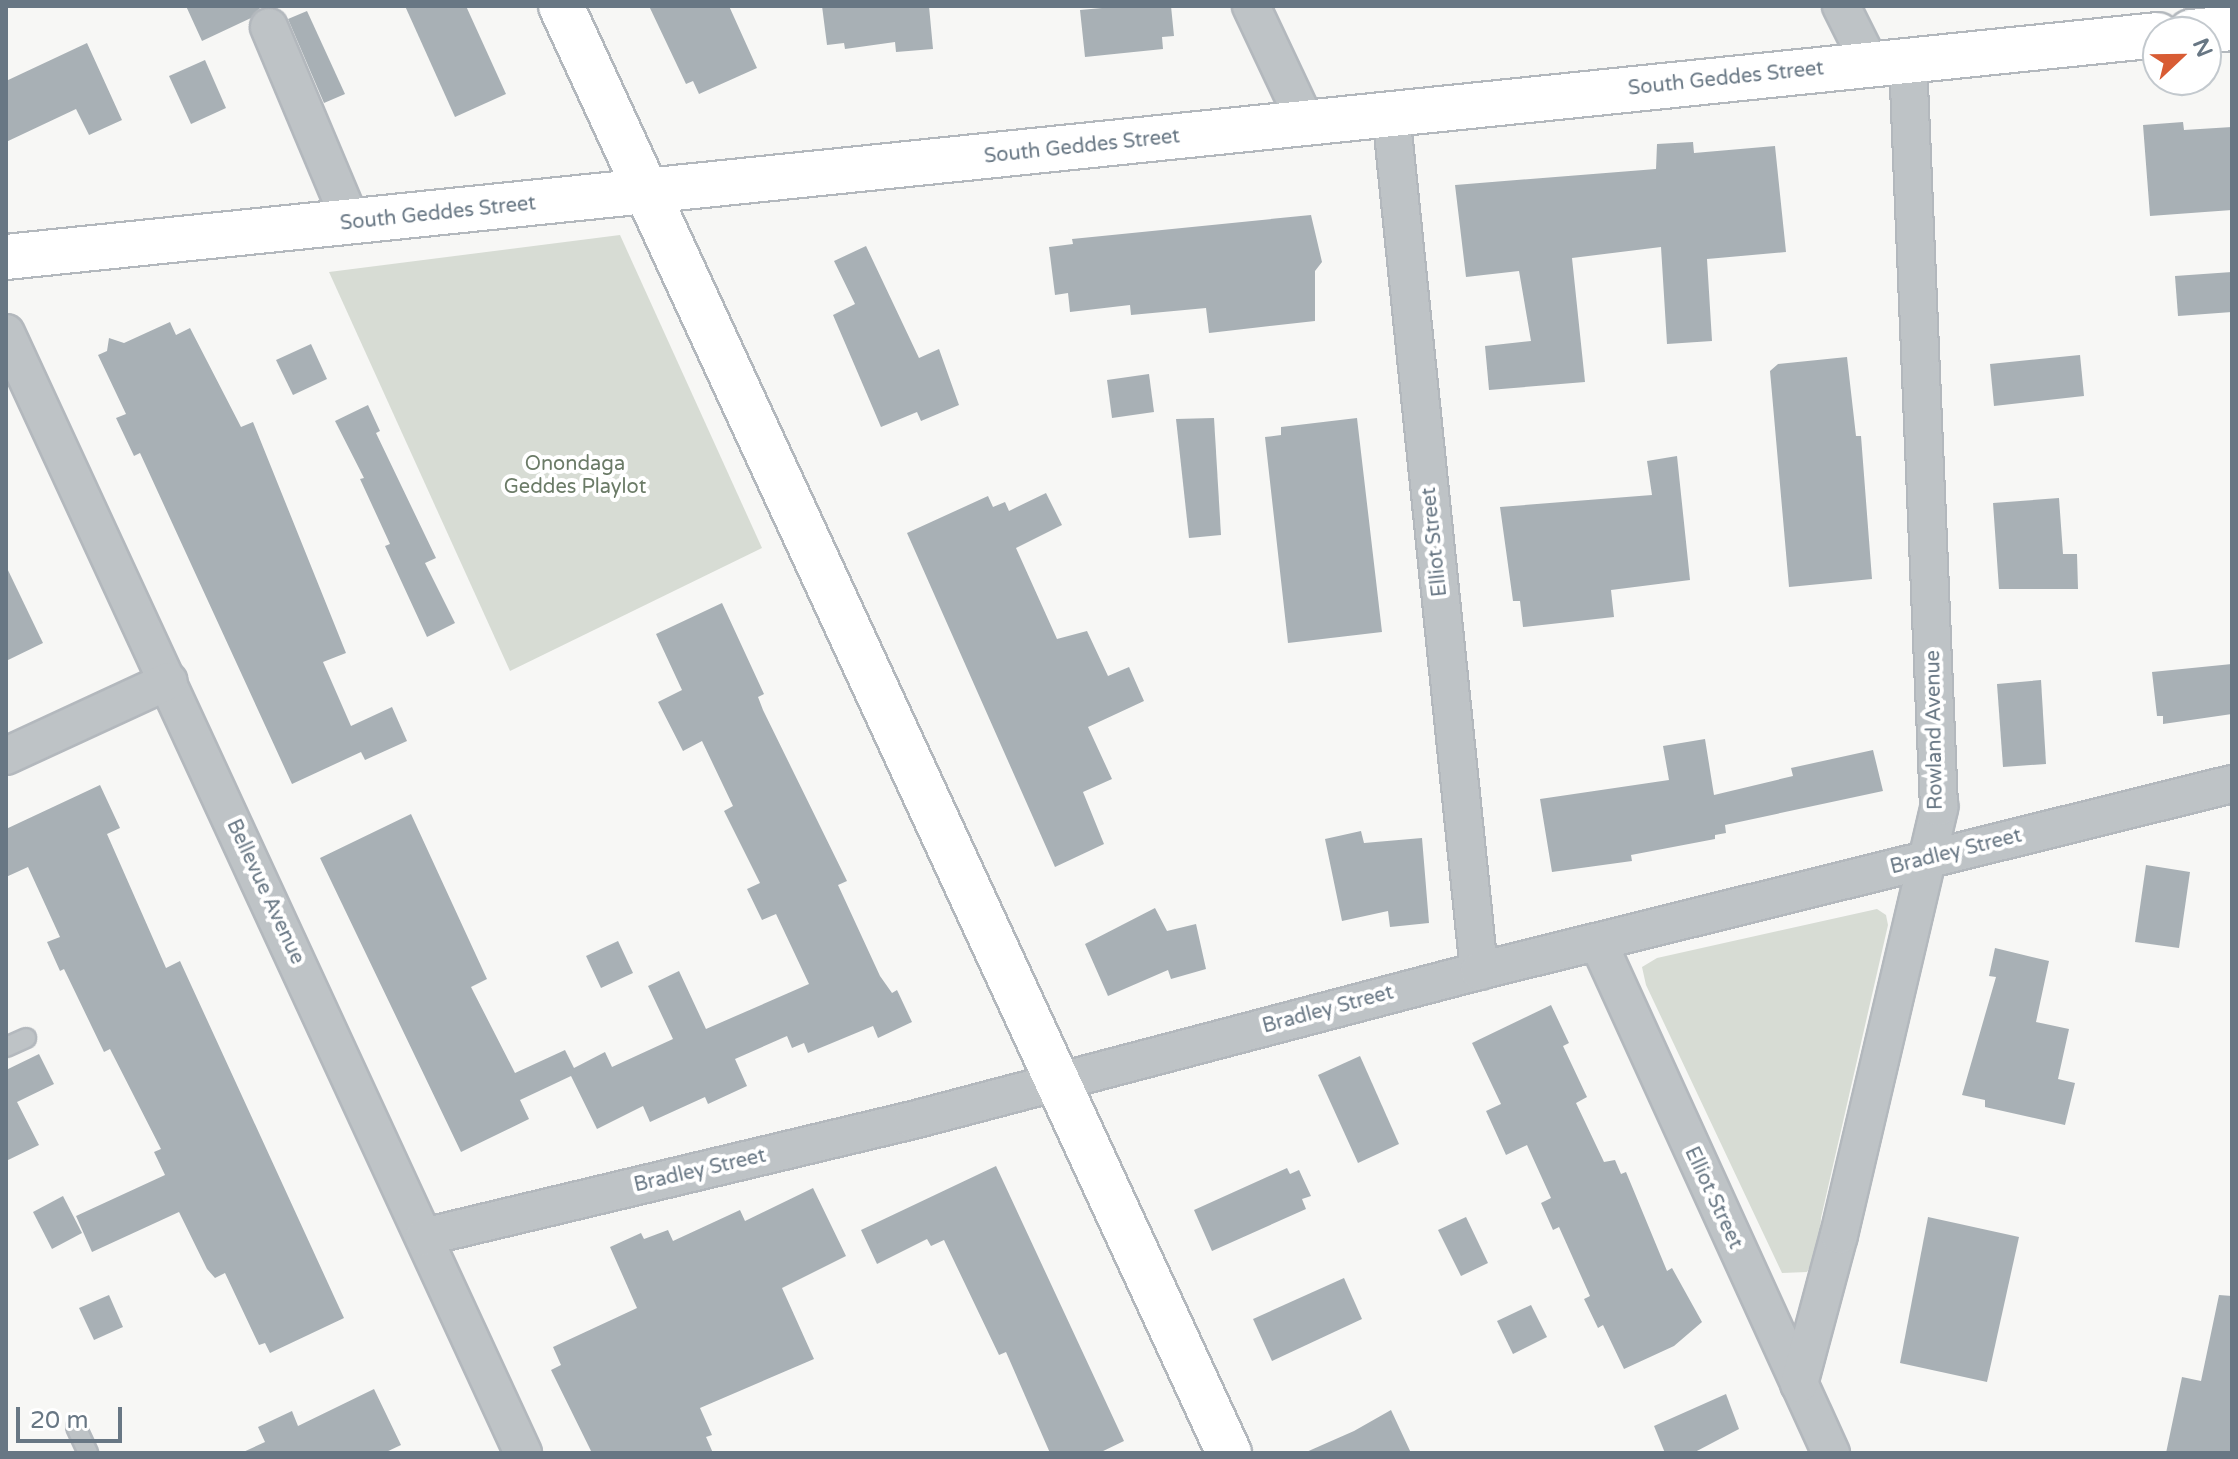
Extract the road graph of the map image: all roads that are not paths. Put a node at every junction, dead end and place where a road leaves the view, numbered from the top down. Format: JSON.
{"nodes":[{"id":1,"x":561,"y":6,"type":"edge"},
{"id":2,"x":1251,"y":6,"type":"edge"},
{"id":3,"x":1841,"y":6,"type":"edge"},
{"id":4,"x":269,"y":27,"type":"dead end"},
{"id":5,"x":2142,"y":37,"type":"edge"},
{"id":6,"x":1889,"y":62,"type":"junction"},
{"id":7,"x":1391,"y":113,"type":"junction"},
{"id":8,"x":1306,"y":123,"type":"junction"},
{"id":9,"x":648,"y":192,"type":"junction"},
{"id":10,"x":351,"y":222,"type":"junction"},
{"id":11,"x":6,"y":257,"type":"edge"},
{"id":12,"x":6,"y":333,"type":"edge"},
{"id":13,"x":168,"y":681,"type":"junction"},
{"id":14,"x":6,"y":756,"type":"edge"},
{"id":15,"x":2232,"y":784,"type":"edge"},
{"id":16,"x":1927,"y":860,"type":"junction"},
{"id":17,"x":1598,"y":942,"type":"junction"},
{"id":18,"x":1479,"y":971,"type":"junction"},
{"id":19,"x":26,"y":1038,"type":"dead end"},
{"id":20,"x":6,"y":1047,"type":"edge"},
{"id":21,"x":1057,"y":1081,"type":"junction"},
{"id":22,"x":424,"y":1237,"type":"junction"},
{"id":23,"x":1799,"y":1384,"type":"junction"},
{"id":24,"x":76,"y":1427,"type":"dead end"},
{"id":25,"x":88,"y":1453,"type":"edge"},
{"id":26,"x":523,"y":1453,"type":"edge"},
{"id":27,"x":1229,"y":1453,"type":"edge"},
{"id":28,"x":1831,"y":1453,"type":"edge"}],
"edges":[{"from":1,"to":9,"type":"main road"},
{"from":2,"to":8,"type":"street"},
{"from":3,"to":6,"type":"street","name":"Rowland Avenue"},
{"from":4,"to":10,"type":"street"},
{"from":5,"to":6,"type":"main road","name":"South Geddes Street"},
{"from":6,"to":7,"type":"main road","name":"South Geddes Street"},
{"from":6,"to":16,"type":"street","name":"Rowland Avenue"},
{"from":7,"to":8,"type":"main road","name":"South Geddes Street"},
{"from":7,"to":18,"type":"street","name":"Elliot Street"},
{"from":8,"to":9,"type":"main road","name":"South Geddes Street"},
{"from":9,"to":10,"type":"main road","name":"South Geddes Street"},
{"from":9,"to":21,"type":"main road"},
{"from":10,"to":11,"type":"main road","name":"South Geddes Street"},
{"from":12,"to":13,"type":"street","name":"Bellevue Avenue"},
{"from":13,"to":14,"type":"street"},
{"from":13,"to":22,"type":"street","name":"Bellevue Avenue"},
{"from":15,"to":16,"type":"street","name":"Bradley Street"},
{"from":16,"to":17,"type":"street","name":"Bradley Street"},
{"from":16,"to":23,"type":"street","name":"Rowland Avenue"},
{"from":17,"to":18,"type":"street","name":"Bradley Street"},
{"from":17,"to":23,"type":"street","name":"Elliot Street"},
{"from":18,"to":21,"type":"street","name":"Bradley Street"},
{"from":19,"to":20,"type":"lane"},
{"from":21,"to":22,"type":"street","name":"Bradley Street"},
{"from":21,"to":27,"type":"main road"},
{"from":22,"to":26,"type":"street","name":"Bellevue Avenue"},
{"from":23,"to":28,"type":"street","name":"Elliot Street"},
{"from":24,"to":25,"type":"lane"}]}
